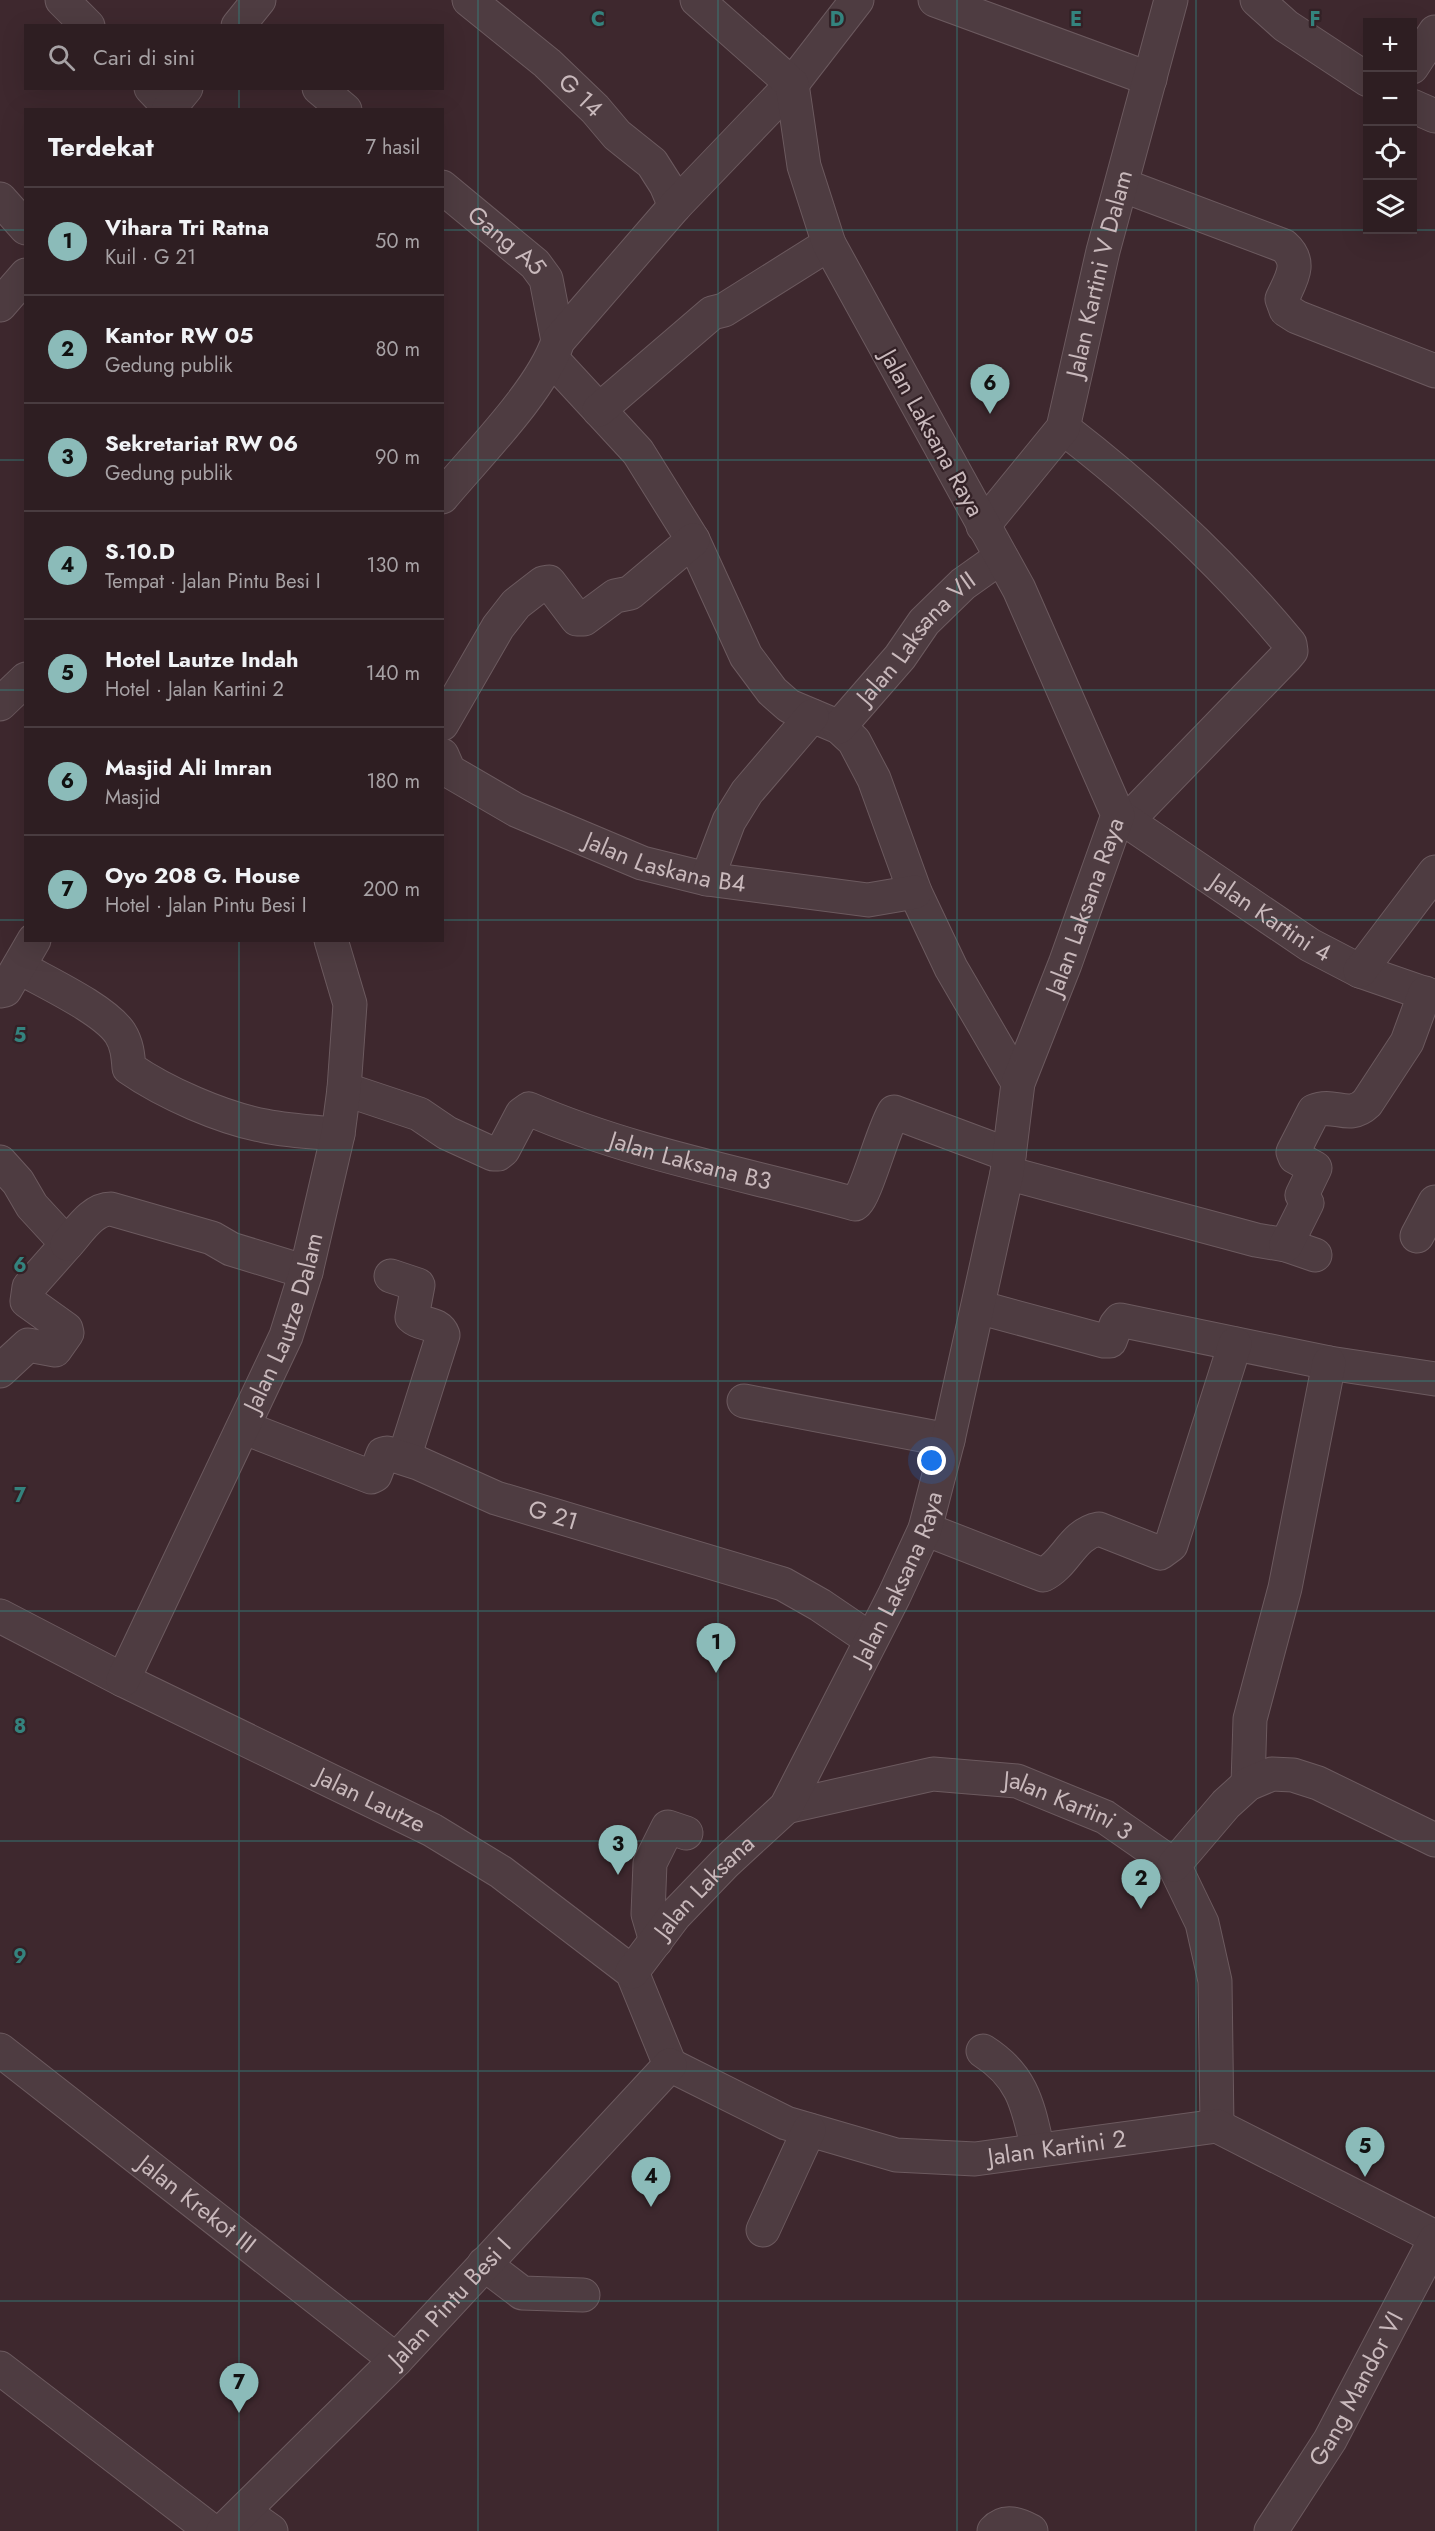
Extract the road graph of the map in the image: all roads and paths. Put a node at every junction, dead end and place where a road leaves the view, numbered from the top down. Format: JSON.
{"nodes":[{"id":1,"x":62,"y":0,"type":"edge"},
{"id":2,"x":469,"y":0,"type":"edge"},
{"id":3,"x":697,"y":0,"type":"edge"},
{"id":4,"x":857,"y":0,"type":"edge"},
{"id":5,"x":935,"y":0,"type":"edge"},
{"id":6,"x":1171,"y":0,"type":"edge"},
{"id":7,"x":1257,"y":0,"type":"edge"},
{"id":8,"x":86,"y":24,"type":"edge"},
{"id":9,"x":1435,"y":32,"type":"edge"},
{"id":10,"x":1417,"y":61,"type":"edge"},
{"id":11,"x":1363,"y":77,"type":"edge"},
{"id":12,"x":1150,"y":79,"type":"junction"},
{"id":13,"x":792,"y":84,"type":"junction"},
{"id":14,"x":321,"y":90,"type":"edge"},
{"id":15,"x":343,"y":108,"type":"edge"},
{"id":16,"x":1417,"y":108,"type":"edge"},
{"id":17,"x":1435,"y":116,"type":"edge"},
{"id":18,"x":1122,"y":185,"type":"junction"},
{"id":19,"x":444,"y":190,"type":"edge"},
{"id":20,"x":0,"y":199,"type":"edge"},
{"id":21,"x":675,"y":206,"type":"junction"},
{"id":22,"x":24,"y":226,"type":"edge"},
{"id":23,"x":829,"y":244,"type":"junction"},
{"id":24,"x":24,"y":277,"type":"edge"},
{"id":25,"x":0,"y":305,"type":"edge"},
{"id":26,"x":555,"y":350,"type":"junction"},
{"id":27,"x":1435,"y":371,"type":"edge"},
{"id":28,"x":599,"y":410,"type":"junction"},
{"id":29,"x":1063,"y":428,"type":"junction"},
{"id":30,"x":444,"y":495,"type":"edge"},
{"id":31,"x":983,"y":526,"type":"junction"},
{"id":32,"x":693,"y":540,"type":"junction"},
{"id":33,"x":1000,"y":557,"type":"junction"},
{"id":34,"x":24,"y":681,"type":"edge"},
{"id":35,"x":0,"y":704,"type":"edge"},
{"id":36,"x":444,"y":721,"type":"edge"},
{"id":37,"x":825,"y":721,"type":"junction"},
{"id":38,"x":445,"y":769,"type":"edge"},
{"id":39,"x":1122,"y":818,"type":"junction"},
{"id":40,"x":1435,"y":872,"type":"edge"},
{"id":41,"x":707,"y":879,"type":"junction"},
{"id":42,"x":915,"y":892,"type":"junction"},
{"id":43,"x":332,"y":942,"type":"edge"},
{"id":44,"x":18,"y":966,"type":"edge"},
{"id":45,"x":1360,"y":971,"type":"junction"},
{"id":46,"x":1430,"y":995,"type":"edge"},
{"id":47,"x":1018,"y":1083,"type":"junction"},
{"id":48,"x":344,"y":1089,"type":"junction"},
{"id":49,"x":338,"y":1134,"type":"junction"},
{"id":50,"x":0,"y":1162,"type":"edge"},
{"id":51,"x":1008,"y":1164,"type":"junction"},
{"id":52,"x":1435,"y":1202,"type":"edge"},
{"id":53,"x":1417,"y":1236,"type":"dead end"},
{"id":54,"x":67,"y":1244,"type":"junction"},
{"id":55,"x":306,"y":1272,"type":"junction"},
{"id":56,"x":391,"y":1276,"type":"dead end"},
{"id":57,"x":978,"y":1306,"type":"junction"},
{"id":58,"x":1235,"y":1344,"type":"junction"},
{"id":59,"x":1329,"y":1363,"type":"junction"},
{"id":60,"x":0,"y":1371,"type":"edge"},
{"id":61,"x":1435,"y":1379,"type":"edge"},
{"id":62,"x":744,"y":1401,"type":"dead end"},
{"id":63,"x":245,"y":1428,"type":"junction"},
{"id":64,"x":948,"y":1440,"type":"junction"},
{"id":65,"x":404,"y":1458,"type":"junction"},
{"id":66,"x":925,"y":1529,"type":"junction"},
{"id":67,"x":0,"y":1616,"type":"edge"},
{"id":68,"x":870,"y":1640,"type":"junction"},
{"id":69,"x":123,"y":1680,"type":"junction"},
{"id":70,"x":1248,"y":1784,"type":"junction"},
{"id":71,"x":786,"y":1808,"type":"junction"},
{"id":72,"x":686,"y":1833,"type":"dead end"},
{"id":73,"x":1435,"y":1840,"type":"edge"},
{"id":74,"x":1174,"y":1865,"type":"junction"},
{"id":75,"x":656,"y":1941,"type":"junction"},
{"id":76,"x":632,"y":1972,"type":"junction"},
{"id":77,"x":0,"y":2050,"type":"edge"},
{"id":78,"x":983,"y":2051,"type":"dead end"},
{"id":79,"x":670,"y":2065,"type":"junction"},
{"id":80,"x":1217,"y":2126,"type":"junction"},
{"id":81,"x":809,"y":2130,"type":"junction"},
{"id":82,"x":1038,"y":2150,"type":"junction"},
{"id":83,"x":764,"y":2230,"type":"dead end"},
{"id":84,"x":1435,"y":2239,"type":"edge"},
{"id":85,"x":484,"y":2264,"type":"junction"},
{"id":86,"x":582,"y":2295,"type":"dead end"},
{"id":87,"x":396,"y":2360,"type":"junction"},
{"id":88,"x":0,"y":2368,"type":"edge"},
{"id":89,"x":234,"y":2521,"type":"edge"},
{"id":90,"x":212,"y":2531,"type":"edge"},
{"id":91,"x":271,"y":2531,"type":"edge"},
{"id":92,"x":994,"y":2531,"type":"edge"},
{"id":93,"x":1031,"y":2531,"type":"edge"},
{"id":94,"x":1271,"y":2531,"type":"edge"}],
"edges":[{"from":1,"to":8,"type":"street"},
{"from":2,"to":21,"type":"street","name":"G 14"},
{"from":3,"to":13,"type":"street"},
{"from":4,"to":13,"type":"street"},
{"from":5,"to":12,"type":"street"},
{"from":6,"to":12,"type":"street","name":"Jalan Kartini V Dalam"},
{"from":7,"to":11,"type":"street"},
{"from":9,"to":10,"type":"street"},
{"from":12,"to":18,"type":"street","name":"Jalan Kartini V Dalam"},
{"from":13,"to":21,"type":"street"},
{"from":13,"to":23,"type":"street","name":"Jalan Laksana Raya"},
{"from":14,"to":15,"type":"street"},
{"from":16,"to":17,"type":"street"},
{"from":18,"to":27,"type":"street"},
{"from":18,"to":29,"type":"street","name":"Jalan Kartini V Dalam"},
{"from":19,"to":26,"type":"street","name":"Gang A5"},
{"from":20,"to":22,"type":"street"},
{"from":21,"to":26,"type":"street"},
{"from":23,"to":28,"type":"street"},
{"from":23,"to":31,"type":"street","name":"Jalan Laksana Raya"},
{"from":24,"to":25,"type":"street"},
{"from":26,"to":28,"type":"street"},
{"from":26,"to":30,"type":"street"},
{"from":28,"to":32,"type":"street"},
{"from":29,"to":31,"type":"street","name":"Jalan Kartini V Dalam"},
{"from":29,"to":39,"type":"street"},
{"from":31,"to":33,"type":"street","name":"Jalan Laksana Raya"},
{"from":32,"to":36,"type":"street"},
{"from":32,"to":37,"type":"street"},
{"from":33,"to":37,"type":"street","name":"Jalan Laksana VII"},
{"from":33,"to":39,"type":"street","name":"Jalan Laksana Raya"},
{"from":34,"to":35,"type":"street"},
{"from":37,"to":41,"type":"street","name":"Jalan Laksana VII"},
{"from":37,"to":42,"type":"street"},
{"from":38,"to":41,"type":"street","name":"Jalan Laskana B4"},
{"from":39,"to":45,"type":"street","name":"Jalan Kartini 4"},
{"from":39,"to":47,"type":"street","name":"Jalan Laksana Raya"},
{"from":40,"to":45,"type":"street"},
{"from":41,"to":42,"type":"street","name":"Jalan Laskana B4"},
{"from":42,"to":47,"type":"street"},
{"from":43,"to":48,"type":"street","name":"Jalan Lautze Dalam"},
{"from":44,"to":49,"type":"street"},
{"from":45,"to":46,"type":"street","name":"Jalan Kartini 4"},
{"from":46,"to":51,"type":"street"},
{"from":47,"to":51,"type":"street","name":"Jalan Laksana Raya"},
{"from":48,"to":49,"type":"street","name":"Jalan Lautze Dalam"},
{"from":48,"to":51,"type":"street","name":"Jalan Laksana B3"},
{"from":49,"to":55,"type":"street","name":"Jalan Lautze Dalam"},
{"from":50,"to":54,"type":"street"},
{"from":51,"to":57,"type":"street","name":"Jalan Laksana Raya"},
{"from":52,"to":53,"type":"street"},
{"from":54,"to":55,"type":"street"},
{"from":54,"to":60,"type":"street"},
{"from":55,"to":63,"type":"street","name":"Jalan Lautze Dalam"},
{"from":56,"to":65,"type":"street"},
{"from":57,"to":58,"type":"street"},
{"from":57,"to":64,"type":"street","name":"Jalan Laksana Raya"},
{"from":58,"to":59,"type":"street"},
{"from":58,"to":66,"type":"street"},
{"from":59,"to":61,"type":"street"},
{"from":59,"to":70,"type":"street"},
{"from":62,"to":64,"type":"street"},
{"from":63,"to":65,"type":"street"},
{"from":63,"to":69,"type":"street","name":"Jalan Lautze Dalam"},
{"from":64,"to":66,"type":"street","name":"Jalan Laksana Raya"},
{"from":65,"to":68,"type":"street","name":"G 21"},
{"from":66,"to":68,"type":"street","name":"Jalan Laksana Raya"},
{"from":67,"to":69,"type":"street","name":"Jalan Lautze"},
{"from":68,"to":71,"type":"street","name":"Jalan Laksana Raya"},
{"from":69,"to":76,"type":"street","name":"Jalan Lautze"},
{"from":70,"to":73,"type":"street"},
{"from":70,"to":74,"type":"street"},
{"from":71,"to":74,"type":"street","name":"Jalan Kartini 3"},
{"from":71,"to":75,"type":"street","name":"Jalan Laksana"},
{"from":72,"to":75,"type":"street"},
{"from":74,"to":80,"type":"street"},
{"from":75,"to":76,"type":"street","name":"Jalan Laksana"},
{"from":76,"to":79,"type":"street"},
{"from":77,"to":87,"type":"street","name":"Jalan Krekot III"},
{"from":78,"to":82,"type":"street"},
{"from":79,"to":81,"type":"street","name":"Jalan Kartini 2"},
{"from":79,"to":85,"type":"street","name":"Jalan Pintu Besi I"},
{"from":80,"to":82,"type":"street","name":"Jalan Kartini 2"},
{"from":80,"to":84,"type":"street"},
{"from":81,"to":82,"type":"street","name":"Jalan Kartini 2"},
{"from":81,"to":83,"type":"street"},
{"from":84,"to":94,"type":"street","name":"Gang Mandor VI"},
{"from":85,"to":86,"type":"street"},
{"from":85,"to":87,"type":"street","name":"Jalan Pintu Besi I"},
{"from":87,"to":89,"type":"street","name":"Jalan Pintu Besi I"},
{"from":88,"to":90,"type":"street"},
{"from":89,"to":91,"type":"street"},
{"from":92,"to":93,"type":"street"}]}
